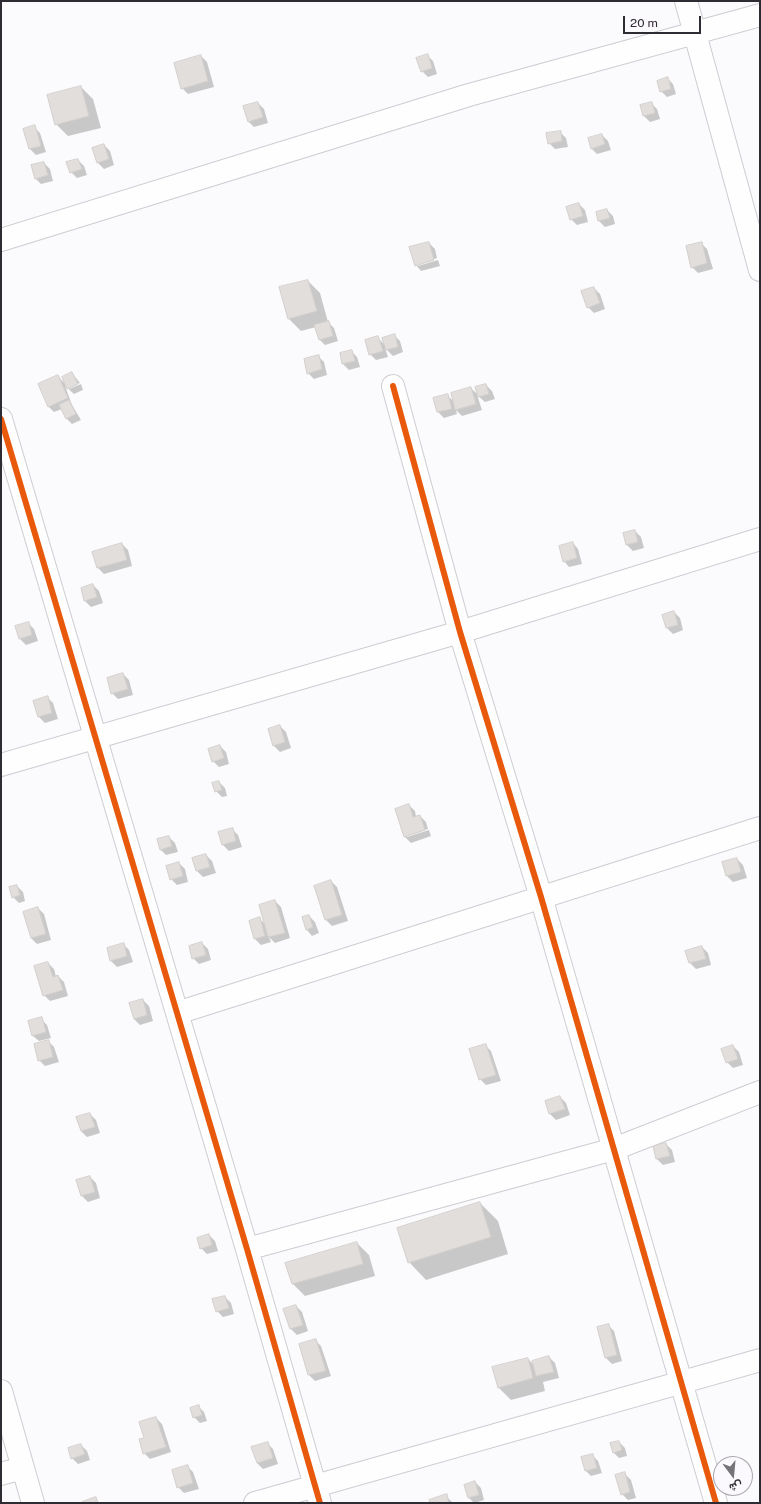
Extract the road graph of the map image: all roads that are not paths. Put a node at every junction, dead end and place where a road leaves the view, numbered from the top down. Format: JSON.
{"nodes":[{"id":1,"x":686,"y":1,"type":"edge"},
{"id":2,"x":760,"y":15,"type":"edge"},
{"id":3,"x":694,"y":32,"type":"junction"},
{"id":4,"x":1,"y":240,"type":"edge"},
{"id":5,"x":760,"y":270,"type":"edge"},
{"id":6,"x":394,"y":386,"type":"dead end"},
{"id":7,"x":1,"y":419,"type":"edge"},
{"id":8,"x":760,"y":539,"type":"edge"},
{"id":9,"x":460,"y":632,"type":"junction"},
{"id":10,"x":95,"y":736,"type":"junction"},
{"id":11,"x":1,"y":765,"type":"edge"},
{"id":12,"x":760,"y":828,"type":"edge"},
{"id":13,"x":541,"y":897,"type":"junction"},
{"id":14,"x":177,"y":1013,"type":"junction"},
{"id":15,"x":760,"y":1092,"type":"edge"},
{"id":16,"x":614,"y":1149,"type":"junction"},
{"id":17,"x":247,"y":1249,"type":"junction"},
{"id":18,"x":760,"y":1360,"type":"edge"},
{"id":19,"x":681,"y":1383,"type":"junction"},
{"id":20,"x":1,"y":1391,"type":"edge"},
{"id":21,"x":23,"y":1468,"type":"junction"},
{"id":22,"x":1,"y":1474,"type":"edge"},
{"id":23,"x":318,"y":1495,"type":"edge"},
{"id":24,"x":33,"y":1503,"type":"edge"},
{"id":25,"x":255,"y":1503,"type":"edge"},
{"id":26,"x":716,"y":1503,"type":"edge"}],
"edges":[{"from":1,"to":3,"type":"street"},
{"from":2,"to":3,"type":"street"},
{"from":3,"to":4,"type":"street"},
{"from":3,"to":5,"type":"street"},
{"from":6,"to":9,"type":"street"},
{"from":7,"to":10,"type":"street"},
{"from":8,"to":9,"type":"street"},
{"from":9,"to":10,"type":"street"},
{"from":9,"to":13,"type":"street"},
{"from":10,"to":11,"type":"street"},
{"from":10,"to":14,"type":"street"},
{"from":12,"to":13,"type":"street"},
{"from":13,"to":14,"type":"street"},
{"from":13,"to":16,"type":"street"},
{"from":14,"to":17,"type":"street"},
{"from":15,"to":16,"type":"street"},
{"from":16,"to":17,"type":"street"},
{"from":16,"to":19,"type":"street"},
{"from":17,"to":23,"type":"street"},
{"from":18,"to":19,"type":"street"},
{"from":19,"to":23,"type":"street"},
{"from":19,"to":26,"type":"street"},
{"from":20,"to":21,"type":"street"},
{"from":21,"to":22,"type":"street"},
{"from":21,"to":24,"type":"street"},
{"from":23,"to":25,"type":"street"}]}
